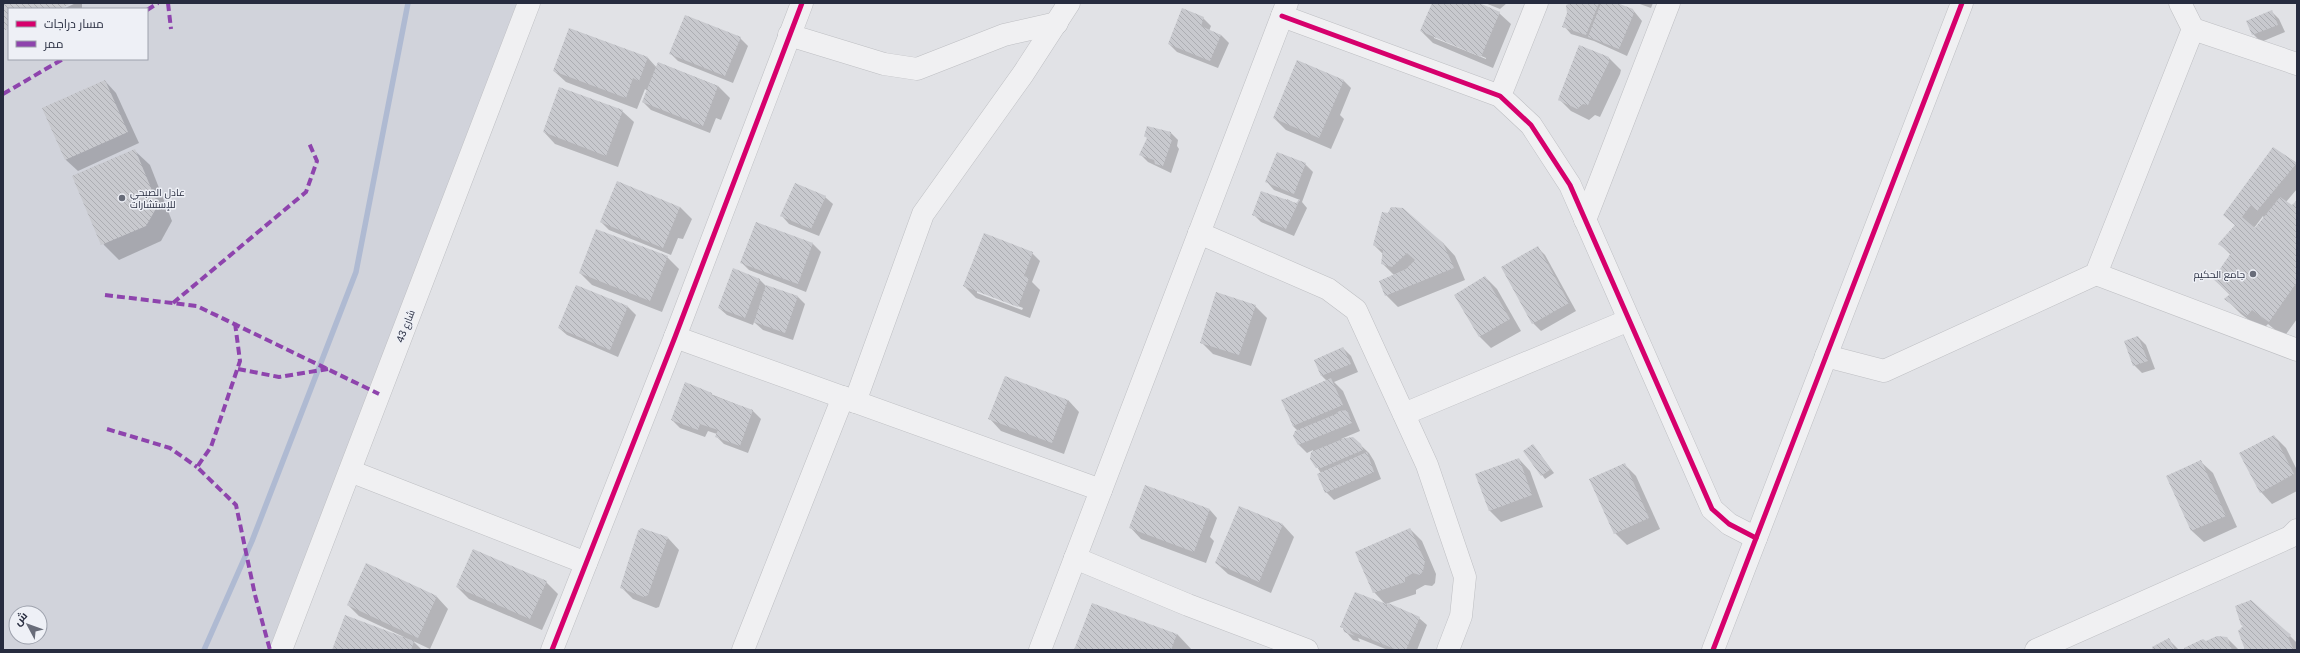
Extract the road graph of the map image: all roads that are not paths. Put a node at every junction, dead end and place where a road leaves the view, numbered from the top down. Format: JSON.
{"nodes":[{"id":1,"x":529,"y":3,"type":"edge"},
{"id":2,"x":802,"y":3,"type":"edge"},
{"id":3,"x":1069,"y":3,"type":"edge"},
{"id":4,"x":1537,"y":3,"type":"edge"},
{"id":5,"x":1669,"y":3,"type":"edge"},
{"id":6,"x":1962,"y":3,"type":"edge"},
{"id":7,"x":2180,"y":3,"type":"edge"},
{"id":8,"x":1285,"y":9,"type":"edge"},
{"id":9,"x":1057,"y":23,"type":"junction"},
{"id":10,"x":2193,"y":29,"type":"junction"},
{"id":11,"x":789,"y":35,"type":"junction"},
{"id":12,"x":2297,"y":64,"type":"edge"},
{"id":13,"x":1500,"y":96,"type":"junction"},
{"id":14,"x":1585,"y":220,"type":"junction"},
{"id":15,"x":1199,"y":233,"type":"junction"},
{"id":16,"x":2096,"y":274,"type":"junction"},
{"id":17,"x":1629,"y":320,"type":"junction"},
{"id":18,"x":675,"y":336,"type":"junction"},
{"id":19,"x":2297,"y":350,"type":"edge"},
{"id":20,"x":1826,"y":356,"type":"junction"},
{"id":21,"x":849,"y":399,"type":"junction"},
{"id":22,"x":1404,"y":414,"type":"junction"},
{"id":23,"x":350,"y":471,"type":"junction"},
{"id":24,"x":1101,"y":490,"type":"junction"},
{"id":25,"x":2297,"y":530,"type":"edge"},
{"id":26,"x":1756,"y":538,"type":"junction"},
{"id":27,"x":1075,"y":558,"type":"junction"},
{"id":28,"x":586,"y":563,"type":"junction"},
{"id":29,"x":281,"y":650,"type":"edge"},
{"id":30,"x":552,"y":650,"type":"edge"},
{"id":31,"x":743,"y":650,"type":"edge"},
{"id":32,"x":1040,"y":650,"type":"edge"},
{"id":33,"x":1307,"y":650,"type":"edge"},
{"id":34,"x":1448,"y":650,"type":"edge"},
{"id":35,"x":1713,"y":650,"type":"edge"},
{"id":36,"x":2036,"y":650,"type":"edge"}],
"edges":[{"from":1,"to":23,"type":"street","name":"شارع 43"},
{"from":2,"to":11,"type":"street"},
{"from":3,"to":9,"type":"street"},
{"from":4,"to":13,"type":"street"},
{"from":5,"to":14,"type":"street"},
{"from":6,"to":20,"type":"street"},
{"from":7,"to":10,"type":"street"},
{"from":8,"to":13,"type":"street"},
{"from":8,"to":15,"type":"street"},
{"from":9,"to":11,"type":"street"},
{"from":9,"to":21,"type":"street"},
{"from":10,"to":12,"type":"street"},
{"from":10,"to":16,"type":"street"},
{"from":11,"to":18,"type":"street"},
{"from":13,"to":14,"type":"street"},
{"from":14,"to":17,"type":"street"},
{"from":15,"to":22,"type":"street"},
{"from":15,"to":24,"type":"street"},
{"from":16,"to":19,"type":"street"},
{"from":16,"to":20,"type":"street"},
{"from":17,"to":22,"type":"street"},
{"from":17,"to":26,"type":"street"},
{"from":18,"to":21,"type":"street"},
{"from":18,"to":28,"type":"street"},
{"from":20,"to":26,"type":"street"},
{"from":21,"to":24,"type":"street"},
{"from":21,"to":31,"type":"street"},
{"from":22,"to":34,"type":"street"},
{"from":23,"to":28,"type":"street"},
{"from":23,"to":29,"type":"street","name":"شارع 43"},
{"from":24,"to":27,"type":"street"},
{"from":25,"to":36,"type":"street"},
{"from":26,"to":35,"type":"street"},
{"from":27,"to":32,"type":"street"},
{"from":27,"to":33,"type":"street"},
{"from":28,"to":30,"type":"street"}]}
